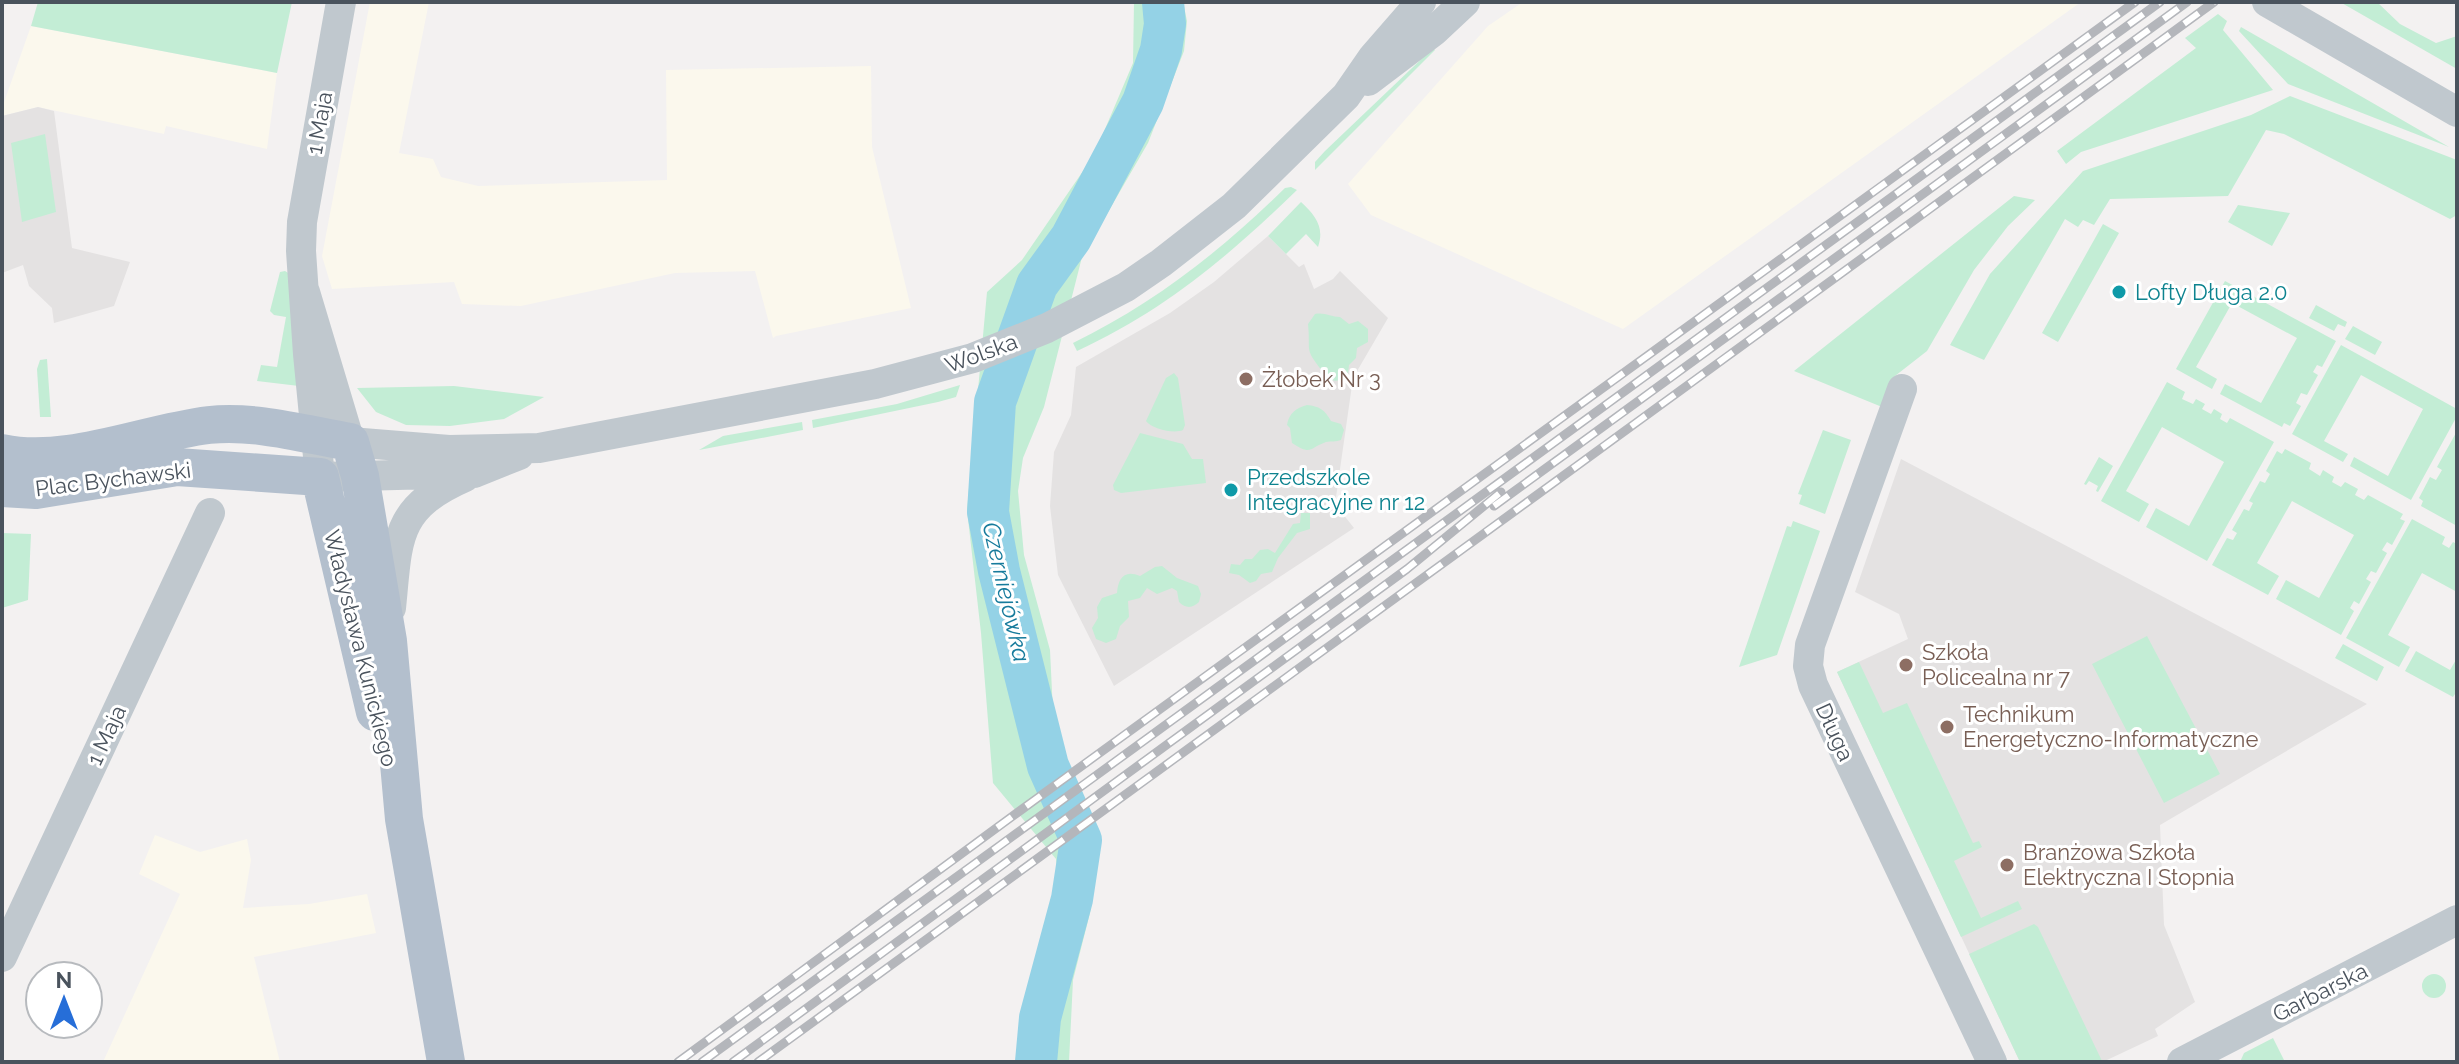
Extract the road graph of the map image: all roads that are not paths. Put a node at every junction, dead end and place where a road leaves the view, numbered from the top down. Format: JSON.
{"nodes":[{"id":1,"x":341,"y":2,"type":"edge"},
{"id":2,"x":1421,"y":2,"type":"edge"},
{"id":3,"x":1465,"y":2,"type":"edge"},
{"id":4,"x":2267,"y":2,"type":"edge"},
{"id":5,"x":1346,"y":96,"type":"junction"},
{"id":6,"x":2457,"y":112,"type":"edge"},
{"id":7,"x":1902,"y":389,"type":"dead end"},
{"id":8,"x":539,"y":448,"type":"junction"},
{"id":9,"x":342,"y":451,"type":"junction"},
{"id":10,"x":2,"y":453,"type":"edge"},
{"id":11,"x":474,"y":473,"type":"junction"},
{"id":12,"x":320,"y":477,"type":"junction"},
{"id":13,"x":2,"y":488,"type":"edge"},
{"id":14,"x":210,"y":513,"type":"dead end"},
{"id":15,"x":388,"y":641,"type":"junction"},
{"id":16,"x":404,"y":819,"type":"junction"},
{"id":17,"x":2457,"y":920,"type":"edge"},
{"id":18,"x":2,"y":957,"type":"edge"},
{"id":19,"x":446,"y":1062,"type":"edge"},
{"id":20,"x":1992,"y":1062,"type":"edge"},
{"id":21,"x":2182,"y":1062,"type":"edge"}],
"edges":[{"from":1,"to":9,"type":"street","name":"1 Maja"},
{"from":2,"to":5,"type":"street","name":"Wolska"},
{"from":3,"to":5,"type":"street","name":"Wolska"},
{"from":4,"to":6,"type":"street"},
{"from":5,"to":8,"type":"street","name":"Wolska"},
{"from":7,"to":20,"type":"street","name":"Długa"},
{"from":8,"to":9,"type":"street","name":"Wolska"},
{"from":8,"to":11,"type":"street","name":"Wolska"},
{"from":9,"to":10,"type":"main road","name":"Plac Bychawski"},
{"from":9,"to":11,"type":"street","name":"Wolska"},
{"from":9,"to":12,"type":"street"},
{"from":9,"to":12,"type":"street","name":"Plac Bychawski"},
{"from":9,"to":15,"type":"main road","name":"Władysława Kunickiego"},
{"from":11,"to":15,"type":"street","name":"Władysława Kunickiego"},
{"from":12,"to":13,"type":"main road","name":"Plac Bychawski"},
{"from":12,"to":16,"type":"main road","name":"Władysława Kunickiego"},
{"from":14,"to":18,"type":"street","name":"1 Maja"},
{"from":15,"to":16,"type":"main road","name":"Władysława Kunickiego"},
{"from":16,"to":19,"type":"main road","name":"Władysława Kunickiego"},
{"from":17,"to":21,"type":"street","name":"Garbarska"}]}
